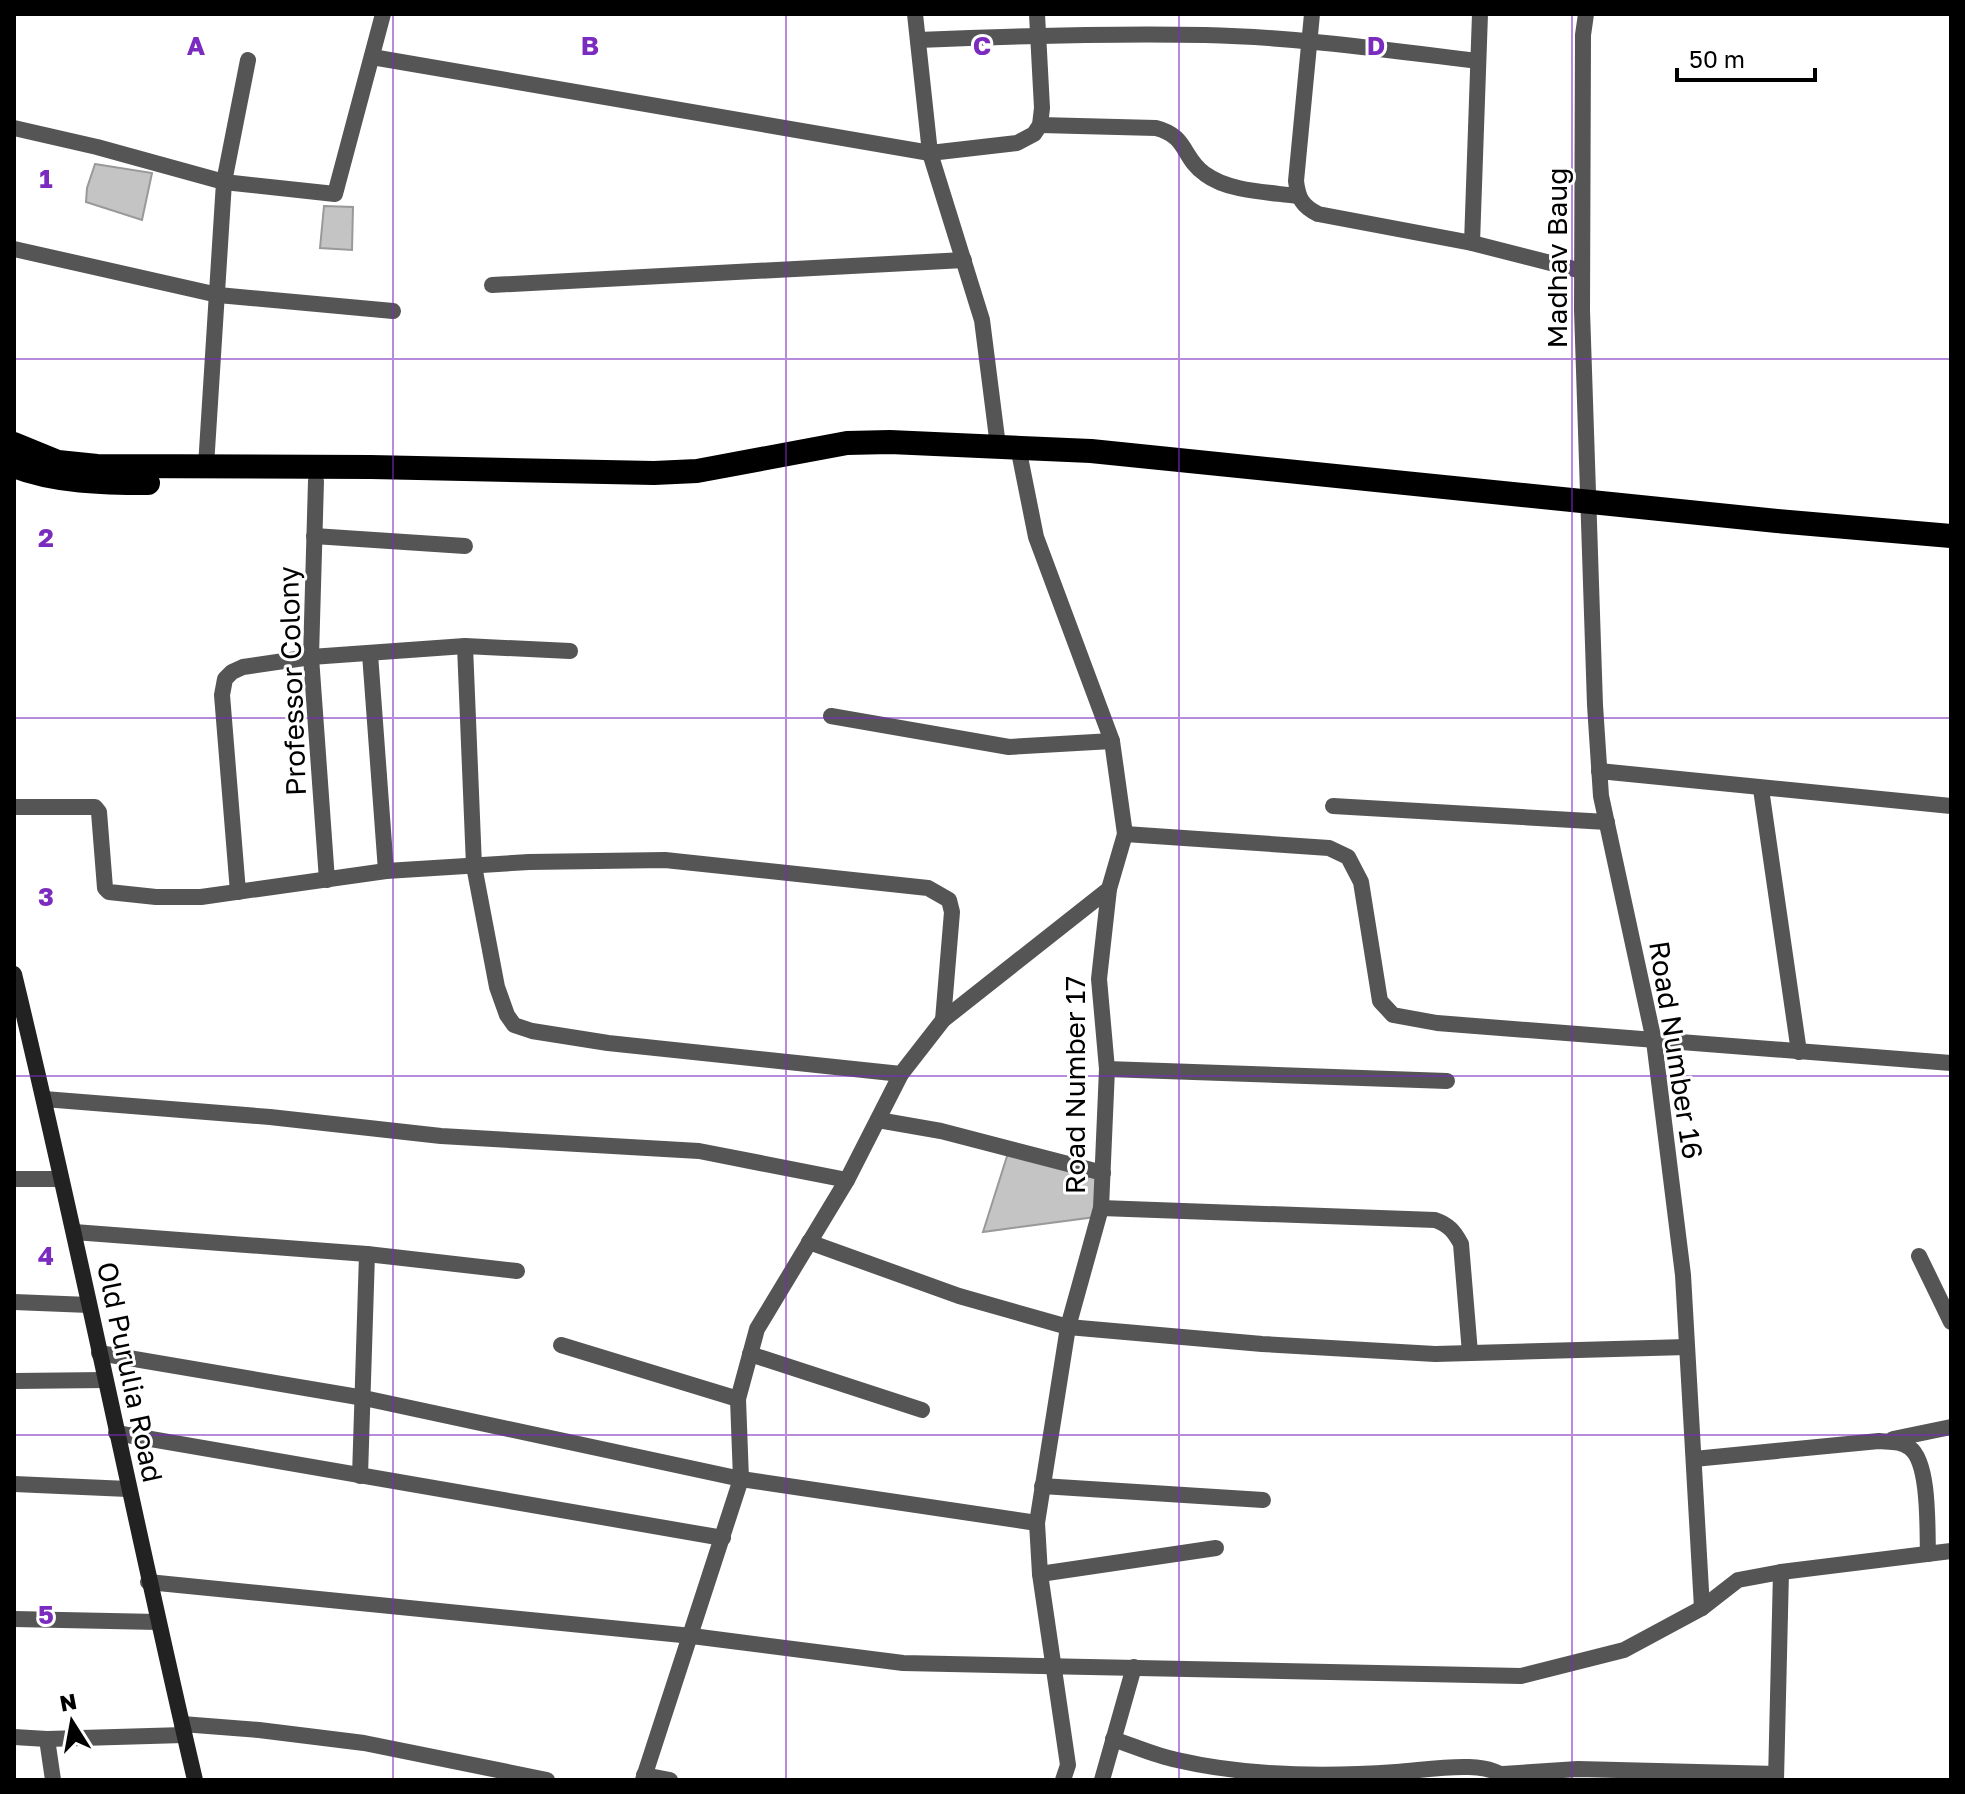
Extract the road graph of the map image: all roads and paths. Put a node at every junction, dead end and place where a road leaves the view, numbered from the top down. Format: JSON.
{"nodes":[{"id":1,"x":383,"y":14,"type":"edge"},
{"id":2,"x":915,"y":14,"type":"edge"},
{"id":3,"x":1037,"y":14,"type":"edge"},
{"id":4,"x":1312,"y":14,"type":"edge"},
{"id":5,"x":1480,"y":14,"type":"edge"},
{"id":6,"x":1586,"y":14,"type":"edge"},
{"id":7,"x":1038,"y":35,"type":"junction"},
{"id":8,"x":918,"y":40,"type":"junction"},
{"id":9,"x":1310,"y":41,"type":"junction"},
{"id":10,"x":372,"y":57,"type":"junction"},
{"id":11,"x":248,"y":60,"type":"dead end"},
{"id":12,"x":1478,"y":61,"type":"junction"},
{"id":13,"x":1040,"y":125,"type":"junction"},
{"id":14,"x":14,"y":128,"type":"edge"},
{"id":15,"x":930,"y":153,"type":"junction"},
{"id":16,"x":224,"y":182,"type":"junction"},
{"id":17,"x":1298,"y":196,"type":"junction"},
{"id":18,"x":1472,"y":243,"type":"junction"},
{"id":19,"x":14,"y":249,"type":"edge"},
{"id":20,"x":964,"y":260,"type":"junction"},
{"id":21,"x":1582,"y":271,"type":"junction"},
{"id":22,"x":492,"y":285,"type":"dead end"},
{"id":23,"x":218,"y":295,"type":"junction"},
{"id":24,"x":393,"y":311,"type":"dead end"},
{"id":25,"x":14,"y":444,"type":"edge"},
{"id":26,"x":1012,"y":451,"type":"junction"},
{"id":27,"x":14,"y":466,"type":"edge"},
{"id":28,"x":206,"y":466,"type":"junction"},
{"id":29,"x":316,"y":481,"type":"junction"},
{"id":30,"x":1588,"y":509,"type":"junction"},
{"id":31,"x":314,"y":536,"type":"junction"},
{"id":32,"x":1951,"y":536,"type":"edge"},
{"id":33,"x":465,"y":546,"type":"dead end"},
{"id":34,"x":1951,"y":552,"type":"edge"},
{"id":35,"x":465,"y":646,"type":"junction"},
{"id":36,"x":570,"y":651,"type":"dead end"},
{"id":37,"x":370,"y":654,"type":"junction"},
{"id":38,"x":311,"y":657,"type":"junction"},
{"id":39,"x":831,"y":716,"type":"dead end"},
{"id":40,"x":1112,"y":741,"type":"junction"},
{"id":41,"x":1599,"y":771,"type":"junction"},
{"id":42,"x":1761,"y":789,"type":"junction"},
{"id":43,"x":1333,"y":806,"type":"dead end"},
{"id":44,"x":1951,"y":806,"type":"edge"},
{"id":45,"x":14,"y":807,"type":"edge"},
{"id":46,"x":1607,"y":822,"type":"junction"},
{"id":47,"x":1125,"y":834,"type":"junction"},
{"id":48,"x":474,"y":866,"type":"junction"},
{"id":49,"x":386,"y":871,"type":"junction"},
{"id":50,"x":327,"y":880,"type":"junction"},
{"id":51,"x":1109,"y":889,"type":"junction"},
{"id":52,"x":238,"y":892,"type":"junction"},
{"id":53,"x":14,"y":974,"type":"edge"},
{"id":54,"x":943,"y":1020,"type":"junction"},
{"id":55,"x":1654,"y":1041,"type":"junction"},
{"id":56,"x":1799,"y":1052,"type":"junction"},
{"id":57,"x":1951,"y":1063,"type":"edge"},
{"id":58,"x":1107,"y":1069,"type":"junction"},
{"id":59,"x":901,"y":1074,"type":"junction"},
{"id":60,"x":1447,"y":1081,"type":"dead end"},
{"id":61,"x":44,"y":1099,"type":"junction"},
{"id":62,"x":878,"y":1120,"type":"junction"},
{"id":63,"x":1103,"y":1173,"type":"junction"},
{"id":64,"x":14,"y":1179,"type":"edge"},
{"id":65,"x":59,"y":1179,"type":"junction"},
{"id":66,"x":847,"y":1180,"type":"junction"},
{"id":67,"x":1101,"y":1208,"type":"junction"},
{"id":68,"x":74,"y":1232,"type":"junction"},
{"id":69,"x":809,"y":1242,"type":"junction"},
{"id":70,"x":367,"y":1254,"type":"junction"},
{"id":71,"x":1919,"y":1256,"type":"dead end"},
{"id":72,"x":517,"y":1271,"type":"dead end"},
{"id":73,"x":14,"y":1302,"type":"edge"},
{"id":74,"x":89,"y":1305,"type":"junction"},
{"id":75,"x":1951,"y":1322,"type":"edge"},
{"id":76,"x":1068,"y":1327,"type":"junction"},
{"id":77,"x":561,"y":1345,"type":"dead end"},
{"id":78,"x":1687,"y":1347,"type":"junction"},
{"id":79,"x":99,"y":1353,"type":"junction"},
{"id":80,"x":1470,"y":1353,"type":"junction"},
{"id":81,"x":750,"y":1354,"type":"junction"},
{"id":82,"x":105,"y":1380,"type":"junction"},
{"id":83,"x":14,"y":1381,"type":"edge"},
{"id":84,"x":364,"y":1398,"type":"junction"},
{"id":85,"x":738,"y":1399,"type":"junction"},
{"id":86,"x":922,"y":1410,"type":"dead end"},
{"id":87,"x":1951,"y":1427,"type":"edge"},
{"id":88,"x":116,"y":1433,"type":"junction"},
{"id":89,"x":1879,"y":1441,"type":"junction"},
{"id":90,"x":1694,"y":1459,"type":"junction"},
{"id":91,"x":360,"y":1476,"type":"junction"},
{"id":92,"x":741,"y":1479,"type":"junction"},
{"id":93,"x":14,"y":1484,"type":"edge"},
{"id":94,"x":1042,"y":1486,"type":"junction"},
{"id":95,"x":128,"y":1489,"type":"junction"},
{"id":96,"x":1263,"y":1500,"type":"dead end"},
{"id":97,"x":1037,"y":1523,"type":"junction"},
{"id":98,"x":723,"y":1538,"type":"junction"},
{"id":99,"x":1216,"y":1548,"type":"dead end"},
{"id":100,"x":1951,"y":1551,"type":"edge"},
{"id":101,"x":1928,"y":1554,"type":"junction"},
{"id":102,"x":1781,"y":1572,"type":"junction"},
{"id":103,"x":1040,"y":1574,"type":"junction"},
{"id":104,"x":148,"y":1582,"type":"junction"},
{"id":105,"x":1702,"y":1608,"type":"junction"},
{"id":106,"x":14,"y":1619,"type":"edge"},
{"id":107,"x":158,"y":1622,"type":"junction"},
{"id":108,"x":692,"y":1636,"type":"junction"},
{"id":109,"x":1053,"y":1665,"type":"junction"},
{"id":110,"x":1134,"y":1667,"type":"junction"},
{"id":111,"x":183,"y":1730,"type":"junction"},
{"id":112,"x":14,"y":1737,"type":"edge"},
{"id":113,"x":47,"y":1739,"type":"junction"},
{"id":114,"x":1113,"y":1739,"type":"junction"},
{"id":115,"x":1505,"y":1777,"type":"edge"},
{"id":116,"x":1776,"y":1777,"type":"edge"},
{"id":117,"x":644,"y":1778,"type":"edge"},
{"id":118,"x":53,"y":1780,"type":"edge"},
{"id":119,"x":195,"y":1780,"type":"edge"},
{"id":120,"x":547,"y":1780,"type":"edge"},
{"id":121,"x":670,"y":1780,"type":"edge"},
{"id":122,"x":1063,"y":1780,"type":"edge"},
{"id":123,"x":1102,"y":1780,"type":"edge"}],
"edges":[{"from":1,"to":10,"type":"street"},
{"from":2,"to":8,"type":"street","name":"Road Number 17"},
{"from":3,"to":7,"type":"street"},
{"from":4,"to":9,"type":"street"},
{"from":5,"to":12,"type":"street"},
{"from":6,"to":21,"type":"street","name":"Madhav Baug"},
{"from":7,"to":8,"type":"street"},
{"from":7,"to":9,"type":"street"},
{"from":7,"to":13,"type":"street"},
{"from":8,"to":15,"type":"street","name":"Road Number 17"},
{"from":9,"to":12,"type":"street"},
{"from":9,"to":17,"type":"street"},
{"from":10,"to":15,"type":"street"},
{"from":10,"to":16,"type":"street"},
{"from":11,"to":16,"type":"street"},
{"from":12,"to":18,"type":"street"},
{"from":13,"to":15,"type":"street"},
{"from":13,"to":17,"type":"street"},
{"from":14,"to":16,"type":"street"},
{"from":15,"to":20,"type":"street","name":"Road Number 17"},
{"from":16,"to":23,"type":"street"},
{"from":17,"to":18,"type":"street"},
{"from":18,"to":21,"type":"street"},
{"from":19,"to":23,"type":"street"},
{"from":20,"to":22,"type":"street"},
{"from":20,"to":26,"type":"street","name":"Road Number 17"},
{"from":21,"to":30,"type":"street","name":"Madhav Baug"},
{"from":23,"to":24,"type":"street"},
{"from":23,"to":28,"type":"street"},
{"from":25,"to":28,"type":"highway"},
{"from":26,"to":28,"type":"highway"},
{"from":26,"to":29,"type":"highway"},
{"from":26,"to":30,"type":"highway"},
{"from":26,"to":40,"type":"street","name":"Road Number 17"},
{"from":27,"to":29,"type":"highway"},
{"from":29,"to":31,"type":"street","name":"Professor Colony"},
{"from":30,"to":32,"type":"highway"},
{"from":30,"to":34,"type":"highway"},
{"from":30,"to":41,"type":"street","name":"Road Number 16"},
{"from":31,"to":33,"type":"street"},
{"from":31,"to":38,"type":"street","name":"Professor Colony"},
{"from":35,"to":36,"type":"street"},
{"from":35,"to":37,"type":"street"},
{"from":35,"to":48,"type":"street"},
{"from":37,"to":38,"type":"street"},
{"from":37,"to":49,"type":"street"},
{"from":38,"to":50,"type":"street","name":"Professor Colony"},
{"from":38,"to":52,"type":"street"},
{"from":39,"to":40,"type":"street"},
{"from":40,"to":47,"type":"street","name":"Road Number 17"},
{"from":41,"to":42,"type":"street"},
{"from":41,"to":46,"type":"street","name":"Road Number 16"},
{"from":42,"to":44,"type":"street"},
{"from":42,"to":56,"type":"street"},
{"from":43,"to":46,"type":"street"},
{"from":45,"to":52,"type":"street"},
{"from":46,"to":55,"type":"street","name":"Road Number 16"},
{"from":47,"to":51,"type":"street","name":"Road Number 17"},
{"from":47,"to":55,"type":"street"},
{"from":48,"to":49,"type":"street"},
{"from":48,"to":54,"type":"street"},
{"from":48,"to":59,"type":"street"},
{"from":49,"to":50,"type":"street"},
{"from":50,"to":52,"type":"street"},
{"from":51,"to":54,"type":"street"},
{"from":51,"to":58,"type":"street","name":"Road Number 17"},
{"from":53,"to":61,"type":"main road","name":"Old Purulia Road"},
{"from":54,"to":59,"type":"street"},
{"from":55,"to":56,"type":"street"},
{"from":55,"to":78,"type":"street","name":"Road Number 16"},
{"from":56,"to":57,"type":"street"},
{"from":58,"to":60,"type":"street"},
{"from":58,"to":63,"type":"street","name":"Road Number 17"},
{"from":59,"to":62,"type":"street"},
{"from":61,"to":65,"type":"main road","name":"Old Purulia Road"},
{"from":61,"to":66,"type":"street"},
{"from":62,"to":63,"type":"street"},
{"from":62,"to":66,"type":"street"},
{"from":63,"to":67,"type":"street","name":"Road Number 17"},
{"from":64,"to":65,"type":"street"},
{"from":65,"to":68,"type":"main road","name":"Old Purulia Road"},
{"from":66,"to":69,"type":"street"},
{"from":67,"to":76,"type":"street","name":"Road Number 17"},
{"from":67,"to":80,"type":"street"},
{"from":68,"to":70,"type":"street"},
{"from":68,"to":74,"type":"main road","name":"Old Purulia Road"},
{"from":69,"to":76,"type":"street"},
{"from":69,"to":81,"type":"street"},
{"from":70,"to":72,"type":"street"},
{"from":70,"to":84,"type":"street"},
{"from":71,"to":75,"type":"street"},
{"from":73,"to":74,"type":"street"},
{"from":74,"to":79,"type":"main road","name":"Old Purulia Road"},
{"from":76,"to":80,"type":"street"},
{"from":76,"to":94,"type":"street","name":"Road Number 17"},
{"from":77,"to":85,"type":"street"},
{"from":78,"to":80,"type":"street"},
{"from":78,"to":90,"type":"street","name":"Road Number 16"},
{"from":79,"to":82,"type":"main road","name":"Old Purulia Road"},
{"from":79,"to":84,"type":"street"},
{"from":81,"to":85,"type":"street"},
{"from":81,"to":86,"type":"street"},
{"from":82,"to":83,"type":"street"},
{"from":82,"to":88,"type":"main road","name":"Old Purulia Road"},
{"from":84,"to":91,"type":"street"},
{"from":84,"to":92,"type":"street"},
{"from":85,"to":92,"type":"street"},
{"from":87,"to":89,"type":"street"},
{"from":88,"to":91,"type":"street"},
{"from":88,"to":95,"type":"main road","name":"Old Purulia Road"},
{"from":89,"to":90,"type":"street"},
{"from":89,"to":101,"type":"street"},
{"from":90,"to":105,"type":"street","name":"Road Number 16"},
{"from":91,"to":98,"type":"street"},
{"from":92,"to":97,"type":"street"},
{"from":92,"to":98,"type":"street"},
{"from":93,"to":95,"type":"street"},
{"from":94,"to":96,"type":"street"},
{"from":94,"to":97,"type":"street","name":"Road Number 17"},
{"from":95,"to":104,"type":"main road","name":"Old Purulia Road"},
{"from":97,"to":103,"type":"street","name":"Road Number 17"},
{"from":98,"to":108,"type":"street"},
{"from":99,"to":103,"type":"street"},
{"from":100,"to":101,"type":"street"},
{"from":101,"to":102,"type":"street"},
{"from":102,"to":105,"type":"street"},
{"from":102,"to":116,"type":"street"},
{"from":103,"to":109,"type":"street","name":"Road Number 17"},
{"from":104,"to":107,"type":"main road","name":"Old Purulia Road"},
{"from":104,"to":108,"type":"street"},
{"from":105,"to":110,"type":"street"},
{"from":106,"to":107,"type":"street"},
{"from":107,"to":111,"type":"main road","name":"Old Purulia Road"},
{"from":108,"to":109,"type":"street"},
{"from":108,"to":117,"type":"street"},
{"from":109,"to":110,"type":"street"},
{"from":109,"to":122,"type":"street","name":"Road Number 17"},
{"from":110,"to":114,"type":"street"},
{"from":111,"to":113,"type":"street"},
{"from":111,"to":119,"type":"main road","name":"Old Purulia Road"},
{"from":111,"to":120,"type":"street"},
{"from":112,"to":113,"type":"street"},
{"from":113,"to":118,"type":"street"},
{"from":114,"to":115,"type":"street"},
{"from":114,"to":123,"type":"street"},
{"from":115,"to":116,"type":"street"},
{"from":117,"to":121,"type":"street"}]}
